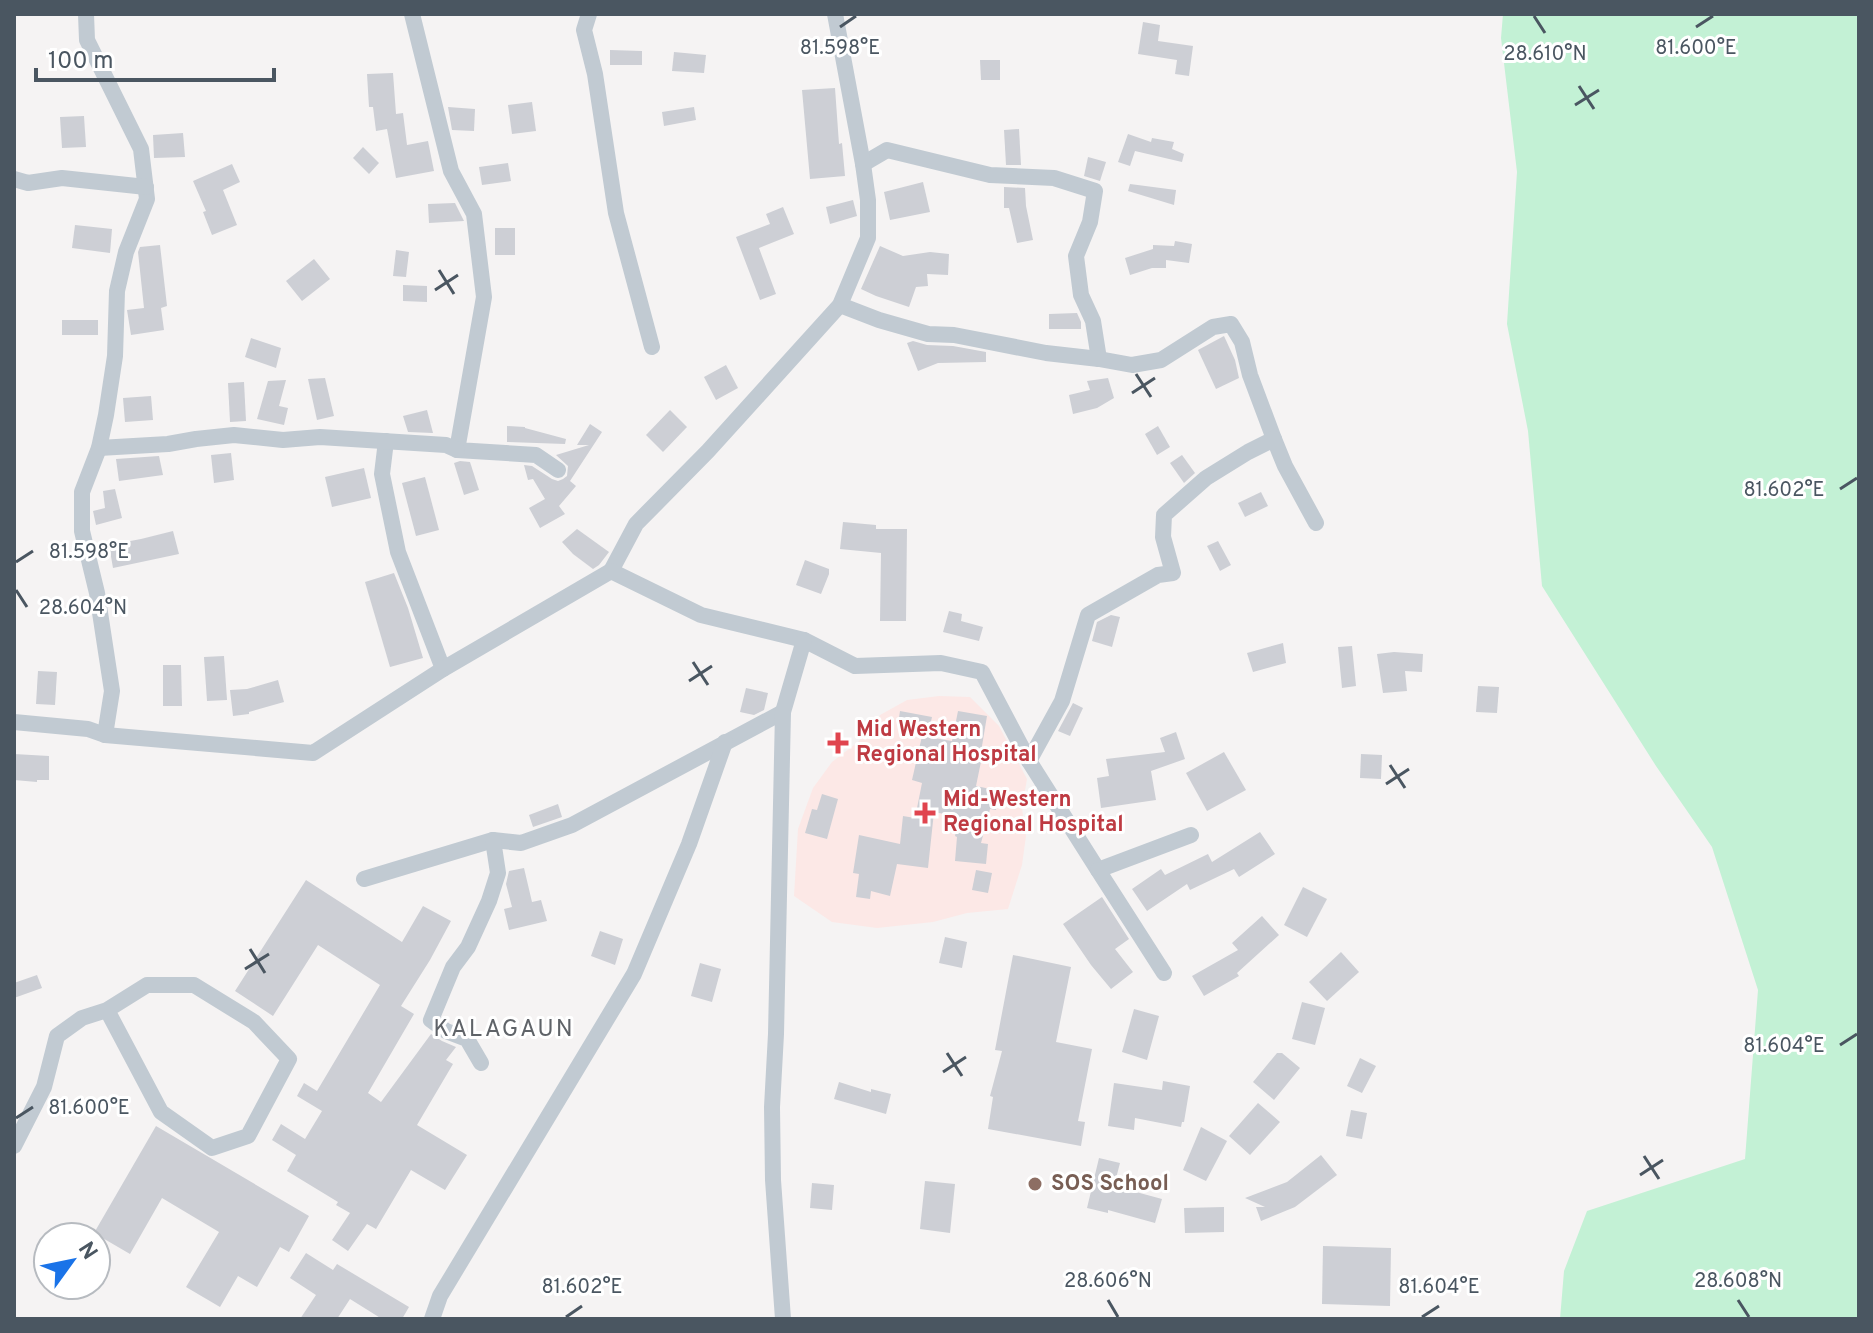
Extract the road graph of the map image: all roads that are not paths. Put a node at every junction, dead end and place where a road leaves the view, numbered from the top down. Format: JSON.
{"nodes":[{"id":1,"x":86,"y":14,"type":"edge"},
{"id":2,"x":412,"y":14,"type":"edge"},
{"id":3,"x":589,"y":14,"type":"edge"},
{"id":4,"x":835,"y":14,"type":"edge"},
{"id":5,"x":863,"y":164,"type":"junction"},
{"id":6,"x":14,"y":179,"type":"edge"},
{"id":7,"x":146,"y":187,"type":"junction"},
{"id":8,"x":840,"y":305,"type":"junction"},
{"id":9,"x":652,"y":347,"type":"dead end"},
{"id":10,"x":1099,"y":359,"type":"junction"},
{"id":11,"x":1274,"y":439,"type":"junction"},
{"id":12,"x":386,"y":441,"type":"junction"},
{"id":13,"x":99,"y":448,"type":"junction"},
{"id":14,"x":457,"y":450,"type":"junction"},
{"id":15,"x":558,"y":470,"type":"dead end"},
{"id":16,"x":1316,"y":523,"type":"dead end"},
{"id":17,"x":611,"y":571,"type":"junction"},
{"id":18,"x":804,"y":640,"type":"junction"},
{"id":19,"x":443,"y":669,"type":"junction"},
{"id":20,"x":783,"y":712,"type":"junction"},
{"id":21,"x":14,"y":722,"type":"edge"},
{"id":22,"x":105,"y":735,"type":"junction"},
{"id":23,"x":725,"y":742,"type":"junction"},
{"id":24,"x":1029,"y":761,"type":"junction"},
{"id":25,"x":1191,"y":835,"type":"dead end"},
{"id":26,"x":493,"y":840,"type":"junction"},
{"id":27,"x":1098,"y":870,"type":"junction"},
{"id":28,"x":364,"y":879,"type":"dead end"},
{"id":29,"x":1164,"y":973,"type":"dead end"},
{"id":30,"x":107,"y":1010,"type":"junction"},
{"id":31,"x":481,"y":1063,"type":"dead end"},
{"id":32,"x":14,"y":1146,"type":"edge"},
{"id":33,"x":432,"y":1319,"type":"edge"},
{"id":34,"x":783,"y":1319,"type":"edge"}],
"edges":[{"from":1,"to":7,"type":"street"},
{"from":2,"to":14,"type":"street"},
{"from":3,"to":9,"type":"street"},
{"from":4,"to":5,"type":"street"},
{"from":5,"to":8,"type":"street"},
{"from":5,"to":10,"type":"street"},
{"from":6,"to":7,"type":"street"},
{"from":7,"to":13,"type":"street"},
{"from":8,"to":10,"type":"street"},
{"from":8,"to":17,"type":"street"},
{"from":10,"to":11,"type":"street"},
{"from":11,"to":16,"type":"street"},
{"from":11,"to":24,"type":"street"},
{"from":12,"to":13,"type":"street"},
{"from":12,"to":14,"type":"street"},
{"from":12,"to":19,"type":"street"},
{"from":13,"to":22,"type":"street"},
{"from":14,"to":15,"type":"street"},
{"from":17,"to":18,"type":"street"},
{"from":17,"to":19,"type":"street"},
{"from":18,"to":20,"type":"street"},
{"from":18,"to":24,"type":"street"},
{"from":19,"to":22,"type":"street"},
{"from":20,"to":23,"type":"street"},
{"from":20,"to":34,"type":"street"},
{"from":21,"to":22,"type":"street"},
{"from":23,"to":26,"type":"street"},
{"from":23,"to":33,"type":"street"},
{"from":24,"to":27,"type":"street"},
{"from":25,"to":27,"type":"street"},
{"from":26,"to":28,"type":"street"},
{"from":26,"to":31,"type":"street"},
{"from":27,"to":29,"type":"street"},
{"from":30,"to":30,"type":"street"},
{"from":30,"to":32,"type":"street"}]}
